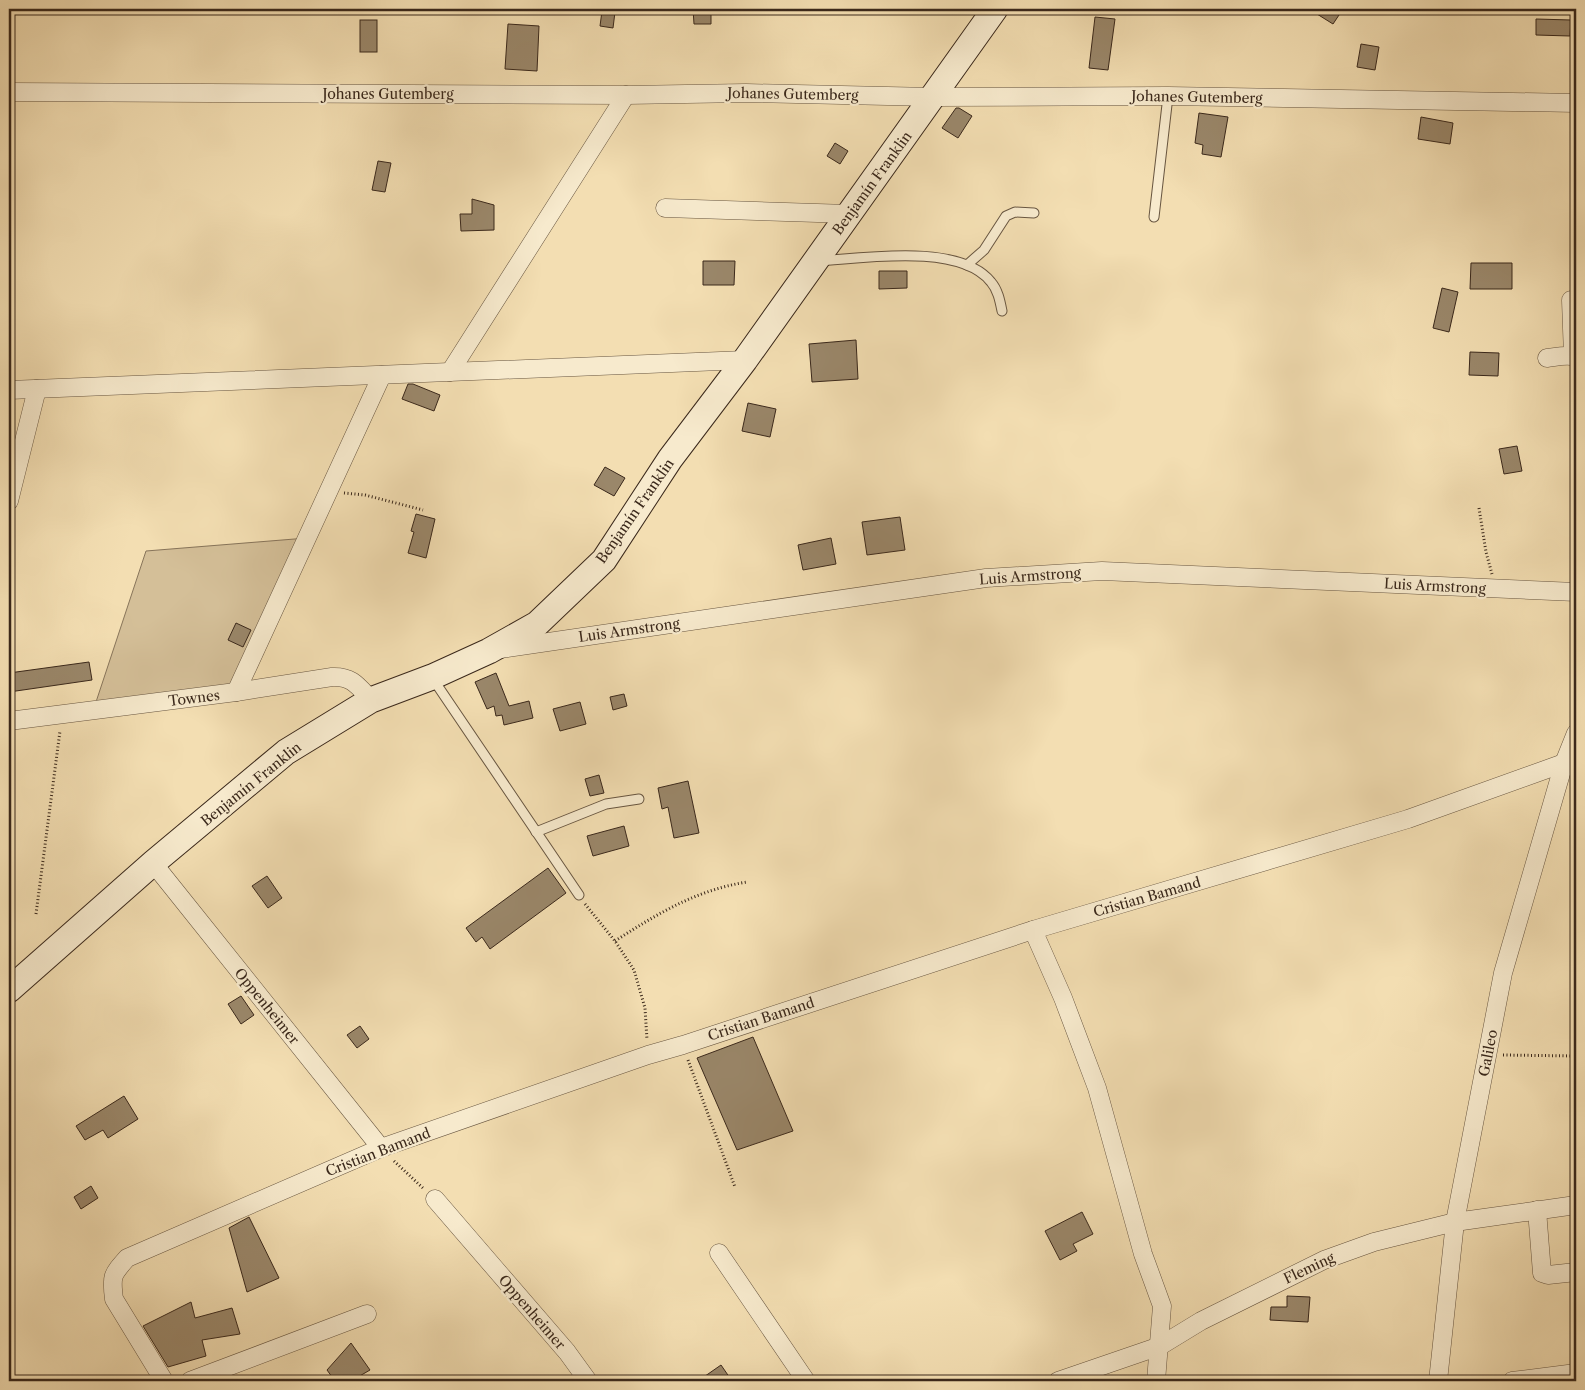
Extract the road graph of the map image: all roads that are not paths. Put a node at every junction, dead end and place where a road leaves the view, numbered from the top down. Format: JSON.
{"nodes":[{"id":1,"x":995,"y":9,"type":"edge"},
{"id":2,"x":9,"y":92,"type":"edge"},
{"id":3,"x":626,"y":96,"type":"junction"},
{"id":4,"x":1168,"y":96,"type":"junction"},
{"id":5,"x":933,"y":97,"type":"junction"},
{"id":6,"x":1576,"y":103,"type":"edge"},
{"id":7,"x":665,"y":208,"type":"dead end"},
{"id":8,"x":1034,"y":213,"type":"dead end"},
{"id":9,"x":849,"y":214,"type":"junction"},
{"id":10,"x":1154,"y":217,"type":"dead end"},
{"id":11,"x":815,"y":262,"type":"junction"},
{"id":12,"x":967,"y":265,"type":"junction"},
{"id":13,"x":1571,"y":300,"type":"dead end"},
{"id":14,"x":1002,"y":311,"type":"dead end"},
{"id":15,"x":1575,"y":356,"type":"edge"},
{"id":16,"x":1547,"y":358,"type":"dead end"},
{"id":17,"x":745,"y":360,"type":"junction"},
{"id":18,"x":450,"y":372,"type":"junction"},
{"id":19,"x":382,"y":375,"type":"junction"},
{"id":20,"x":37,"y":389,"type":"junction"},
{"id":21,"x":9,"y":390,"type":"edge"},
{"id":22,"x":9,"y":501,"type":"edge"},
{"id":23,"x":1576,"y":592,"type":"edge"},
{"id":24,"x":489,"y":651,"type":"junction"},
{"id":25,"x":432,"y":677,"type":"junction"},
{"id":26,"x":236,"y":692,"type":"junction"},
{"id":27,"x":371,"y":700,"type":"junction"},
{"id":28,"x":9,"y":720,"type":"edge"},
{"id":29,"x":1576,"y":733,"type":"edge"},
{"id":30,"x":1570,"y":762,"type":"edge"},
{"id":31,"x":639,"y":798,"type":"dead end"},
{"id":32,"x":536,"y":832,"type":"junction"},
{"id":33,"x":153,"y":863,"type":"junction"},
{"id":34,"x":579,"y":895,"type":"road end"},
{"id":35,"x":1033,"y":930,"type":"junction"},
{"id":36,"x":9,"y":990,"type":"edge"},
{"id":37,"x":381,"y":1148,"type":"junction"},
{"id":38,"x":435,"y":1199,"type":"road end"},
{"id":39,"x":1576,"y":1206,"type":"edge"},
{"id":40,"x":1537,"y":1210,"type":"junction"},
{"id":41,"x":1455,"y":1222,"type":"junction"},
{"id":42,"x":719,"y":1253,"type":"dead end"},
{"id":43,"x":1576,"y":1272,"type":"edge"},
{"id":44,"x":367,"y":1314,"type":"dead end"},
{"id":45,"x":1160,"y":1346,"type":"junction"},
{"id":46,"x":1576,"y":1373,"type":"edge"},
{"id":47,"x":164,"y":1381,"type":"edge"},
{"id":48,"x":190,"y":1381,"type":"edge"},
{"id":49,"x":588,"y":1381,"type":"edge"},
{"id":50,"x":806,"y":1381,"type":"edge"},
{"id":51,"x":1058,"y":1381,"type":"edge"},
{"id":52,"x":1156,"y":1381,"type":"edge"},
{"id":53,"x":1438,"y":1381,"type":"edge"},
{"id":54,"x":1512,"y":1381,"type":"edge"}],
"edges":[{"from":1,"to":5,"type":"street","name":"Benjamín Franklin"},
{"from":2,"to":3,"type":"street","name":"Johanes Gutemberg"},
{"from":3,"to":5,"type":"street","name":"Johanes Gutemberg"},
{"from":3,"to":18,"type":"street"},
{"from":4,"to":5,"type":"street","name":"Johanes Gutemberg"},
{"from":4,"to":6,"type":"street","name":"Johanes Gutemberg"},
{"from":4,"to":10,"type":"lane"},
{"from":5,"to":9,"type":"street","name":"Benjamín Franklin"},
{"from":7,"to":9,"type":"street"},
{"from":8,"to":12,"type":"lane"},
{"from":9,"to":11,"type":"street","name":"Benjamín Franklin"},
{"from":11,"to":12,"type":"lane"},
{"from":11,"to":17,"type":"street","name":"Benjamín Franklin"},
{"from":12,"to":14,"type":"lane"},
{"from":13,"to":15,"type":"street"},
{"from":15,"to":16,"type":"street"},
{"from":17,"to":18,"type":"street"},
{"from":17,"to":24,"type":"street","name":"Benjamín Franklin"},
{"from":18,"to":19,"type":"street"},
{"from":19,"to":20,"type":"street"},
{"from":19,"to":26,"type":"street"},
{"from":20,"to":21,"type":"street"},
{"from":20,"to":22,"type":"street"},
{"from":23,"to":24,"type":"street","name":"Luis Armstrong"},
{"from":24,"to":25,"type":"street","name":"Benjamín Franklin"},
{"from":25,"to":27,"type":"street","name":"Benjamín Franklin"},
{"from":25,"to":32,"type":"lane"},
{"from":26,"to":27,"type":"street","name":"Townes"},
{"from":26,"to":28,"type":"street","name":"Townes"},
{"from":27,"to":33,"type":"street","name":"Benjamín Franklin"},
{"from":29,"to":30,"type":"street","name":"Galileo"},
{"from":30,"to":35,"type":"street","name":"Cristian Bamand"},
{"from":30,"to":41,"type":"street","name":"Galileo"},
{"from":31,"to":32,"type":"lane"},
{"from":32,"to":34,"type":"lane"},
{"from":33,"to":36,"type":"street","name":"Benjamín Franklin"},
{"from":33,"to":37,"type":"street","name":"Oppenheimer"},
{"from":35,"to":37,"type":"street","name":"Cristian Bamand"},
{"from":35,"to":45,"type":"street"},
{"from":37,"to":47,"type":"street","name":"Cristian Bamand"},
{"from":38,"to":49,"type":"street","name":"Oppenheimer"},
{"from":39,"to":40,"type":"street","name":"Fleming"},
{"from":40,"to":41,"type":"street","name":"Fleming"},
{"from":40,"to":43,"type":"street"},
{"from":41,"to":45,"type":"street","name":"Fleming"},
{"from":41,"to":53,"type":"street","name":"Galileo"},
{"from":42,"to":50,"type":"street"},
{"from":44,"to":48,"type":"street"},
{"from":45,"to":51,"type":"street","name":"Fleming"},
{"from":45,"to":52,"type":"street"},
{"from":46,"to":54,"type":"street"}]}
